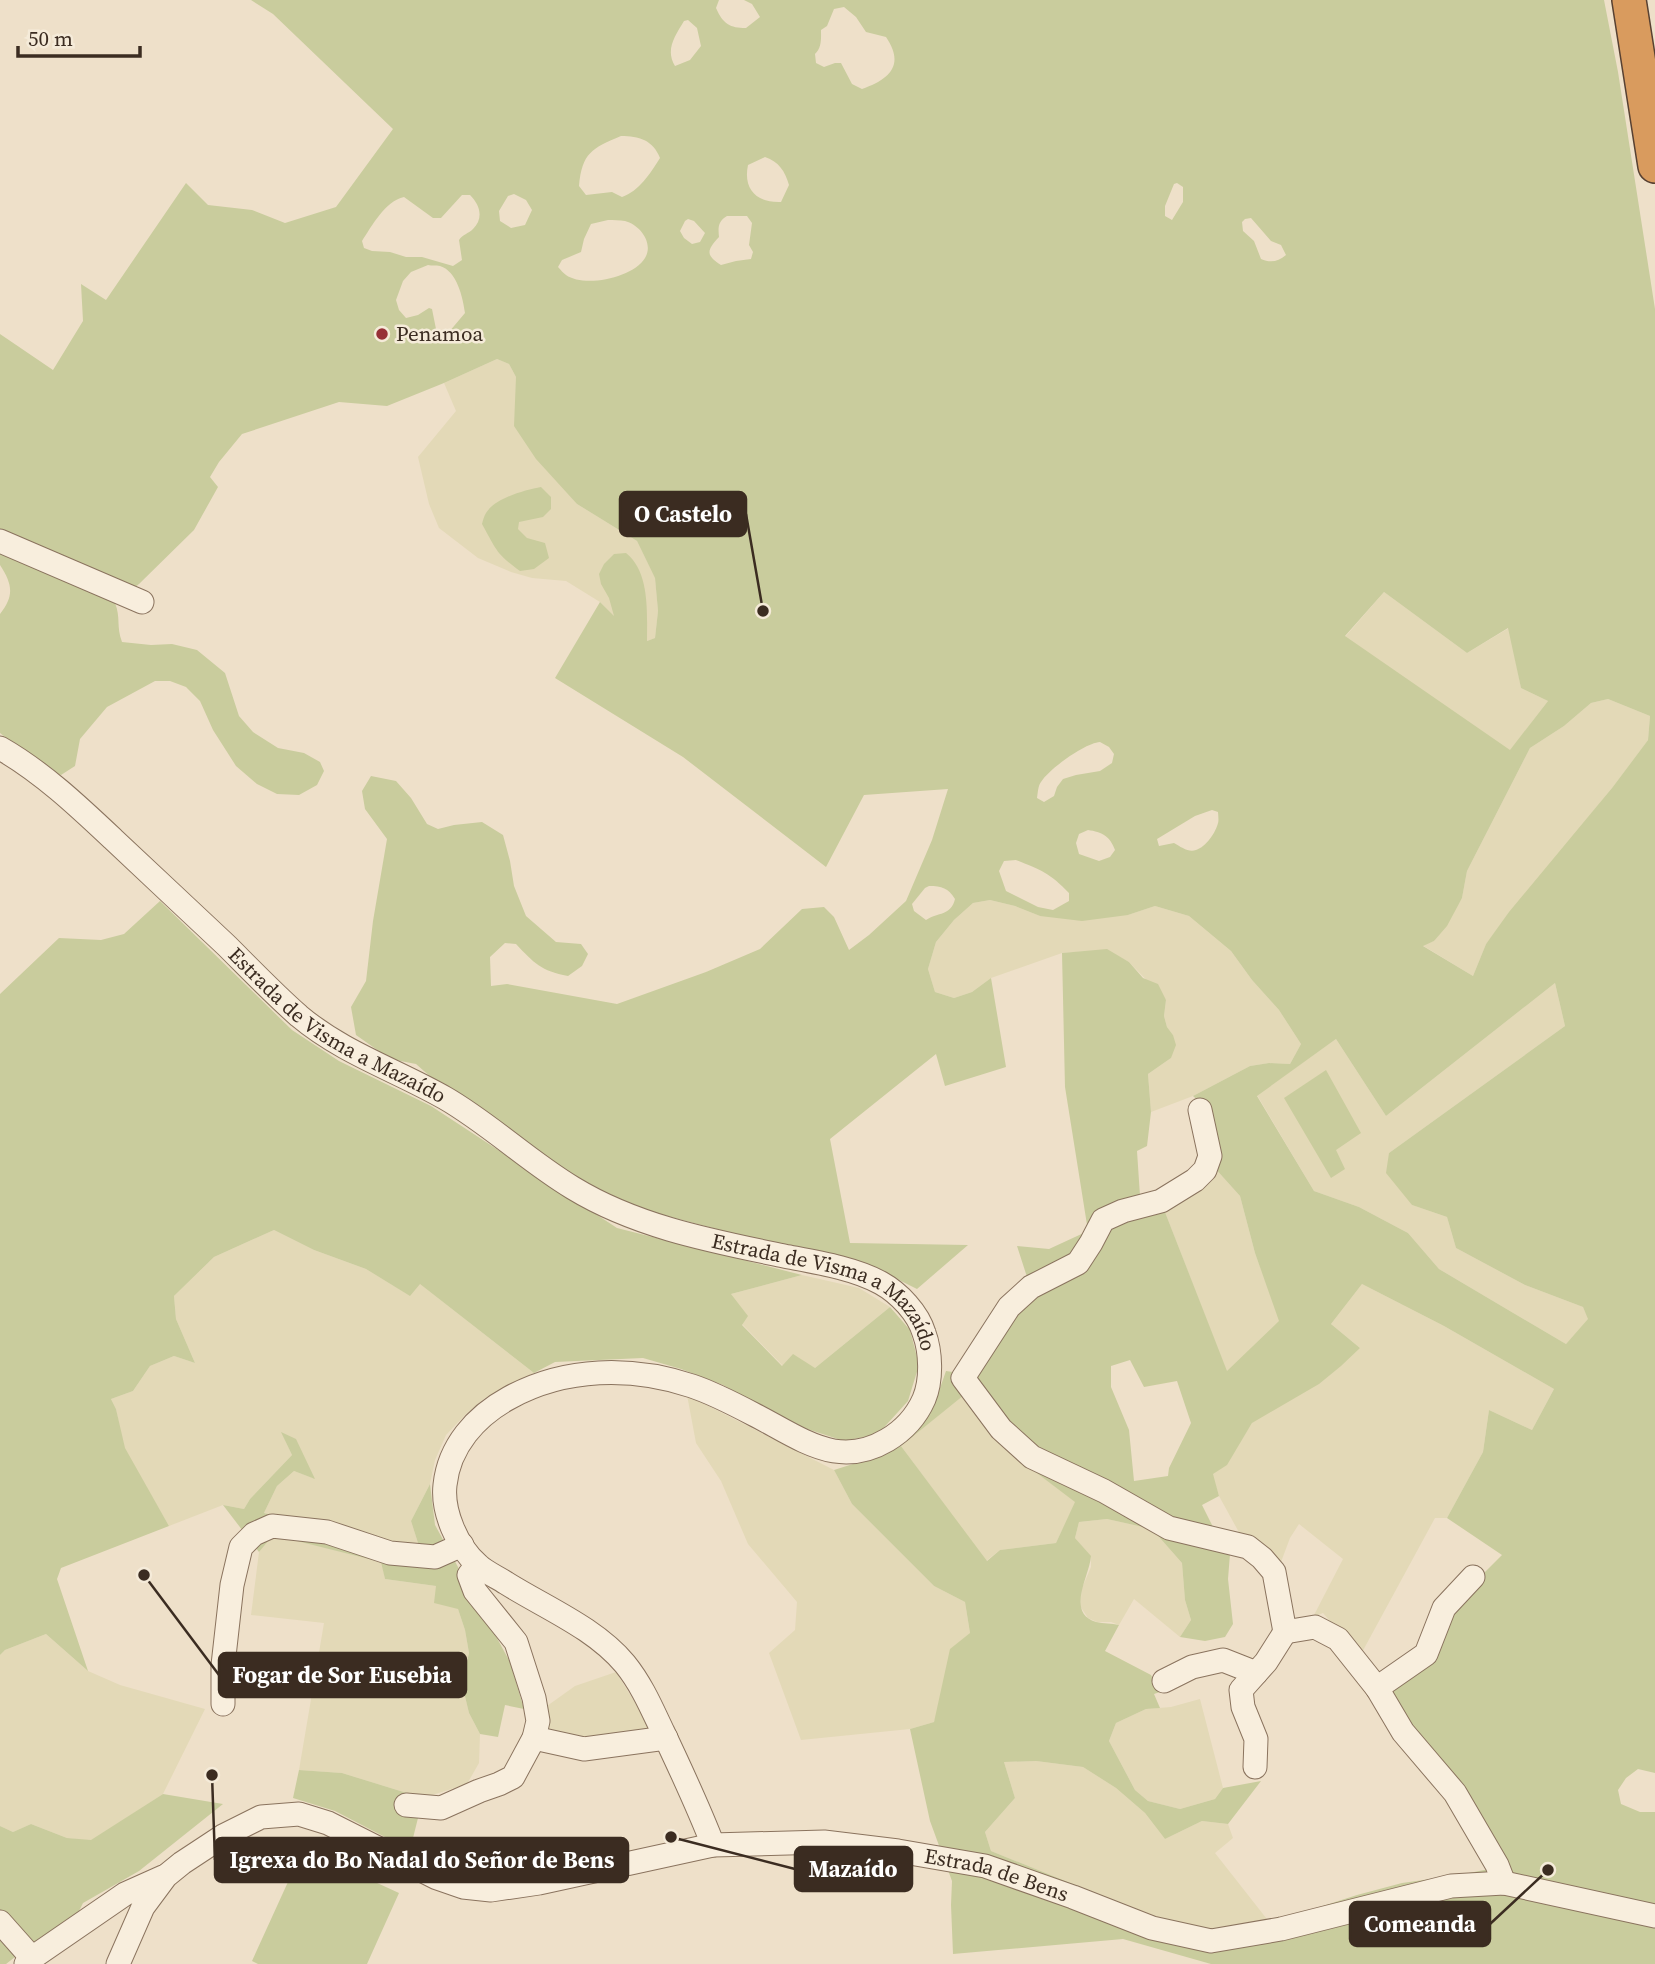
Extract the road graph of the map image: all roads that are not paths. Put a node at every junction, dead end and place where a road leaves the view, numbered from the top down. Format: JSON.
{"nodes":[{"id":1,"x":1629,"y":0,"type":"edge"},
{"id":2,"x":1655,"y":166,"type":"edge"},
{"id":3,"x":0,"y":541,"type":"edge"},
{"id":4,"x":142,"y":602,"type":"dead end"},
{"id":5,"x":0,"y":748,"type":"edge"},
{"id":6,"x":1200,"y":1110,"type":"dead end"},
{"id":7,"x":963,"y":1378,"type":"junction"},
{"id":8,"x":929,"y":1380,"type":"junction"},
{"id":9,"x":462,"y":1545,"type":"junction"},
{"id":10,"x":477,"y":1565,"type":"junction"},
{"id":11,"x":1473,"y":1577,"type":"dead end"},
{"id":12,"x":1284,"y":1632,"type":"junction"},
{"id":13,"x":1256,"y":1673,"type":"junction"},
{"id":14,"x":1164,"y":1681,"type":"dead end"},
{"id":15,"x":1377,"y":1688,"type":"junction"},
{"id":16,"x":223,"y":1704,"type":"dead end"},
{"id":17,"x":534,"y":1738,"type":"junction"},
{"id":18,"x":666,"y":1738,"type":"junction"},
{"id":19,"x":1255,"y":1767,"type":"dead end"},
{"id":20,"x":406,"y":1805,"type":"dead end"},
{"id":21,"x":713,"y":1845,"type":"junction"},
{"id":22,"x":1504,"y":1883,"type":"junction"},
{"id":23,"x":134,"y":1901,"type":"junction"},
{"id":24,"x":100,"y":1912,"type":"junction"},
{"id":25,"x":1655,"y":1916,"type":"edge"},
{"id":26,"x":0,"y":1922,"type":"edge"},
{"id":27,"x":127,"y":1941,"type":"junction"},
{"id":28,"x":29,"y":1961,"type":"edge"},
{"id":29,"x":118,"y":1964,"type":"edge"}],
"edges":[{"from":1,"to":2,"type":"highway"},
{"from":3,"to":4,"type":"street"},
{"from":5,"to":8,"type":"street","name":"Estrada de Visma a Mazaído"},
{"from":6,"to":7,"type":"street"},
{"from":7,"to":8,"type":"street"},
{"from":7,"to":12,"type":"street"},
{"from":8,"to":9,"type":"street","name":"Estrada de Visma a Mazaído"},
{"from":9,"to":10,"type":"street","name":"Estrada de Visma a Mazaído"},
{"from":9,"to":16,"type":"street"},
{"from":10,"to":17,"type":"street"},
{"from":10,"to":18,"type":"street","name":"Estrada de Visma a Mazaído"},
{"from":11,"to":15,"type":"street"},
{"from":12,"to":13,"type":"street"},
{"from":12,"to":15,"type":"street"},
{"from":13,"to":14,"type":"street"},
{"from":13,"to":19,"type":"street"},
{"from":15,"to":22,"type":"street"},
{"from":17,"to":18,"type":"street"},
{"from":17,"to":20,"type":"street"},
{"from":18,"to":21,"type":"street","name":"Estrada de Visma a Mazaído"},
{"from":21,"to":22,"type":"street","name":"Estrada de Bens"},
{"from":21,"to":23,"type":"street","name":"Estrada de Bens"},
{"from":22,"to":25,"type":"street","name":"Estrada de Bens"},
{"from":23,"to":24,"type":"street"},
{"from":23,"to":27,"type":"street","name":"Estrada de Bens"},
{"from":24,"to":27,"type":"street"},
{"from":24,"to":28,"type":"street"},
{"from":26,"to":28,"type":"street"},
{"from":27,"to":29,"type":"street","name":"Estrada de Bens"}]}
